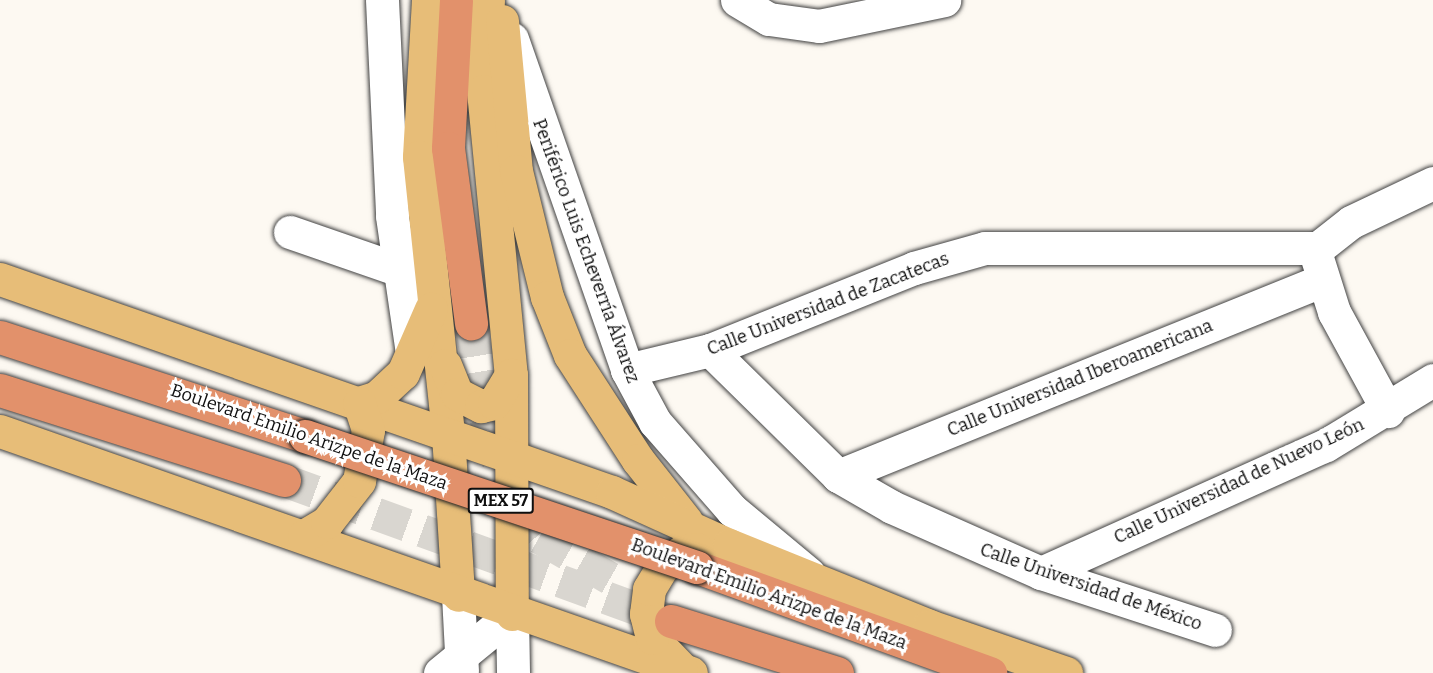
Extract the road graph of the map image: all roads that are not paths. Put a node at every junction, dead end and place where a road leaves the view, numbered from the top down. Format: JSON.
{"nodes":[{"id":1,"x":382,"y":0,"type":"edge"},
{"id":2,"x":428,"y":0,"type":"edge"},
{"id":3,"x":456,"y":0,"type":"edge"},
{"id":4,"x":488,"y":0,"type":"edge"},
{"id":5,"x":501,"y":0,"type":"edge"},
{"id":6,"x":944,"y":0,"type":"edge"},
{"id":7,"x":744,"y":2,"type":"edge"},
{"id":8,"x":1433,"y":183,"type":"edge"},
{"id":9,"x":291,"y":232,"type":"dead end"},
{"id":10,"x":1318,"y":248,"type":"junction"},
{"id":11,"x":397,"y":269,"type":"junction"},
{"id":12,"x":0,"y":279,"type":"edge"},
{"id":13,"x":1321,"y":281,"type":"junction"},
{"id":14,"x":431,"y":308,"type":"junction"},
{"id":15,"x":471,"y":323,"type":"tunnel mouth"},
{"id":16,"x":0,"y":337,"type":"edge"},
{"id":17,"x":710,"y":350,"type":"junction"},
{"id":18,"x":412,"y":353,"type":"junction"},
{"id":19,"x":627,"y":370,"type":"junction"},
{"id":20,"x":511,"y":375,"type":"junction"},
{"id":21,"x":1433,"y":380,"type":"edge"},
{"id":22,"x":0,"y":390,"type":"edge"},
{"id":23,"x":359,"y":403,"type":"junction"},
{"id":24,"x":1388,"y":411,"type":"junction"},
{"id":25,"x":0,"y":431,"type":"edge"},
{"id":26,"x":448,"y":434,"type":"junction"},
{"id":27,"x":513,"y":459,"type":"junction"},
{"id":28,"x":838,"y":476,"type":"junction"},
{"id":29,"x":284,"y":480,"type":"tunnel mouth"},
{"id":30,"x":513,"y":497,"type":"junction"},
{"id":31,"x":689,"y":525,"type":"junction"},
{"id":32,"x":304,"y":536,"type":"junction"},
{"id":33,"x":729,"y":545,"type":"junction"},
{"id":34,"x":1041,"y":573,"type":"junction"},
{"id":35,"x":815,"y":579,"type":"junction"},
{"id":36,"x":458,"y":595,"type":"junction"},
{"id":37,"x":512,"y":614,"type":"junction"},
{"id":38,"x":673,"y":615,"type":"tunnel mouth"},
{"id":39,"x":1215,"y":630,"type":"dead end"},
{"id":40,"x":455,"y":666,"type":"edge"},
{"id":41,"x":689,"y":672,"type":"edge"},
{"id":42,"x":513,"y":673,"type":"edge"},
{"id":43,"x":837,"y":673,"type":"edge"},
{"id":44,"x":990,"y":673,"type":"edge"},
{"id":45,"x":1066,"y":673,"type":"edge"}],
"edges":[{"from":1,"to":11,"type":"street"},
{"from":2,"to":14,"type":"main road","number":"MEX 57"},
{"from":3,"to":15,"type":"highway"},
{"from":4,"to":20,"type":"main road","number":"MEX 57"},
{"from":5,"to":19,"type":"street","name":"Periférico Luis Echeverría Álvarez"},
{"from":5,"to":31,"type":"main road"},
{"from":6,"to":7,"type":"street"},
{"from":8,"to":10,"type":"street"},
{"from":9,"to":11,"type":"street"},
{"from":10,"to":13,"type":"street"},
{"from":10,"to":17,"type":"street","name":"Calle Universidad de Zacatecas"},
{"from":11,"to":18,"type":"street"},
{"from":12,"to":23,"type":"main road"},
{"from":13,"to":24,"type":"street"},
{"from":13,"to":28,"type":"street","name":"Calle Universidad Iberoamericana"},
{"from":14,"to":18,"type":"main road"},
{"from":14,"to":20,"type":"main road"},
{"from":14,"to":26,"type":"main road","number":"MEX 57"},
{"from":16,"to":44,"type":"highway","name":"Boulevard Emilio Arizpe de la Maza","number":"MEX 57","bridge":true},
{"from":17,"to":19,"type":"street","name":"Calle Universidad de Zacatecas"},
{"from":17,"to":28,"type":"street","name":"Calle Universidad de México"},
{"from":18,"to":23,"type":"main road"},
{"from":19,"to":35,"type":"street","name":"Periférico Luis Echeverría Álvarez"},
{"from":20,"to":27,"type":"main road","number":"MEX 57"},
{"from":21,"to":24,"type":"street","name":"Calle Universidad de Nuevo León"},
{"from":22,"to":29,"type":"highway"},
{"from":23,"to":26,"type":"main road","name":"Periférico Luis Echeverría Álvarez"},
{"from":23,"to":32,"type":"main road"},
{"from":24,"to":34,"type":"street","name":"Calle Universidad de Nuevo León"},
{"from":25,"to":32,"type":"main road"},
{"from":26,"to":27,"type":"main road","name":"Periférico Luis Echeverría Álvarez"},
{"from":26,"to":36,"type":"main road","number":"MEX 57"},
{"from":27,"to":30,"type":"main road","number":"MEX 57"},
{"from":27,"to":31,"type":"main road","name":"Periférico Luis Echeverría Álvarez"},
{"from":28,"to":34,"type":"street","name":"Calle Universidad de México"},
{"from":30,"to":33,"type":"main road"},
{"from":30,"to":36,"type":"main road"},
{"from":30,"to":37,"type":"main road","number":"MEX 57"},
{"from":31,"to":33,"type":"main road","name":"Periférico Luis Echeverría Álvarez"},
{"from":32,"to":36,"type":"main road"},
{"from":33,"to":35,"type":"main road","name":"Periférico Luis Echeverría Álvarez"},
{"from":33,"to":41,"type":"main road"},
{"from":34,"to":39,"type":"street","name":"Calle Universidad de México"},
{"from":35,"to":45,"type":"main road","name":"Periférico Luis Echeverría Álvarez"},
{"from":36,"to":37,"type":"main road"},
{"from":36,"to":40,"type":"street"},
{"from":37,"to":40,"type":"street"},
{"from":37,"to":41,"type":"main road"},
{"from":37,"to":42,"type":"street"},
{"from":38,"to":43,"type":"highway"}]}
